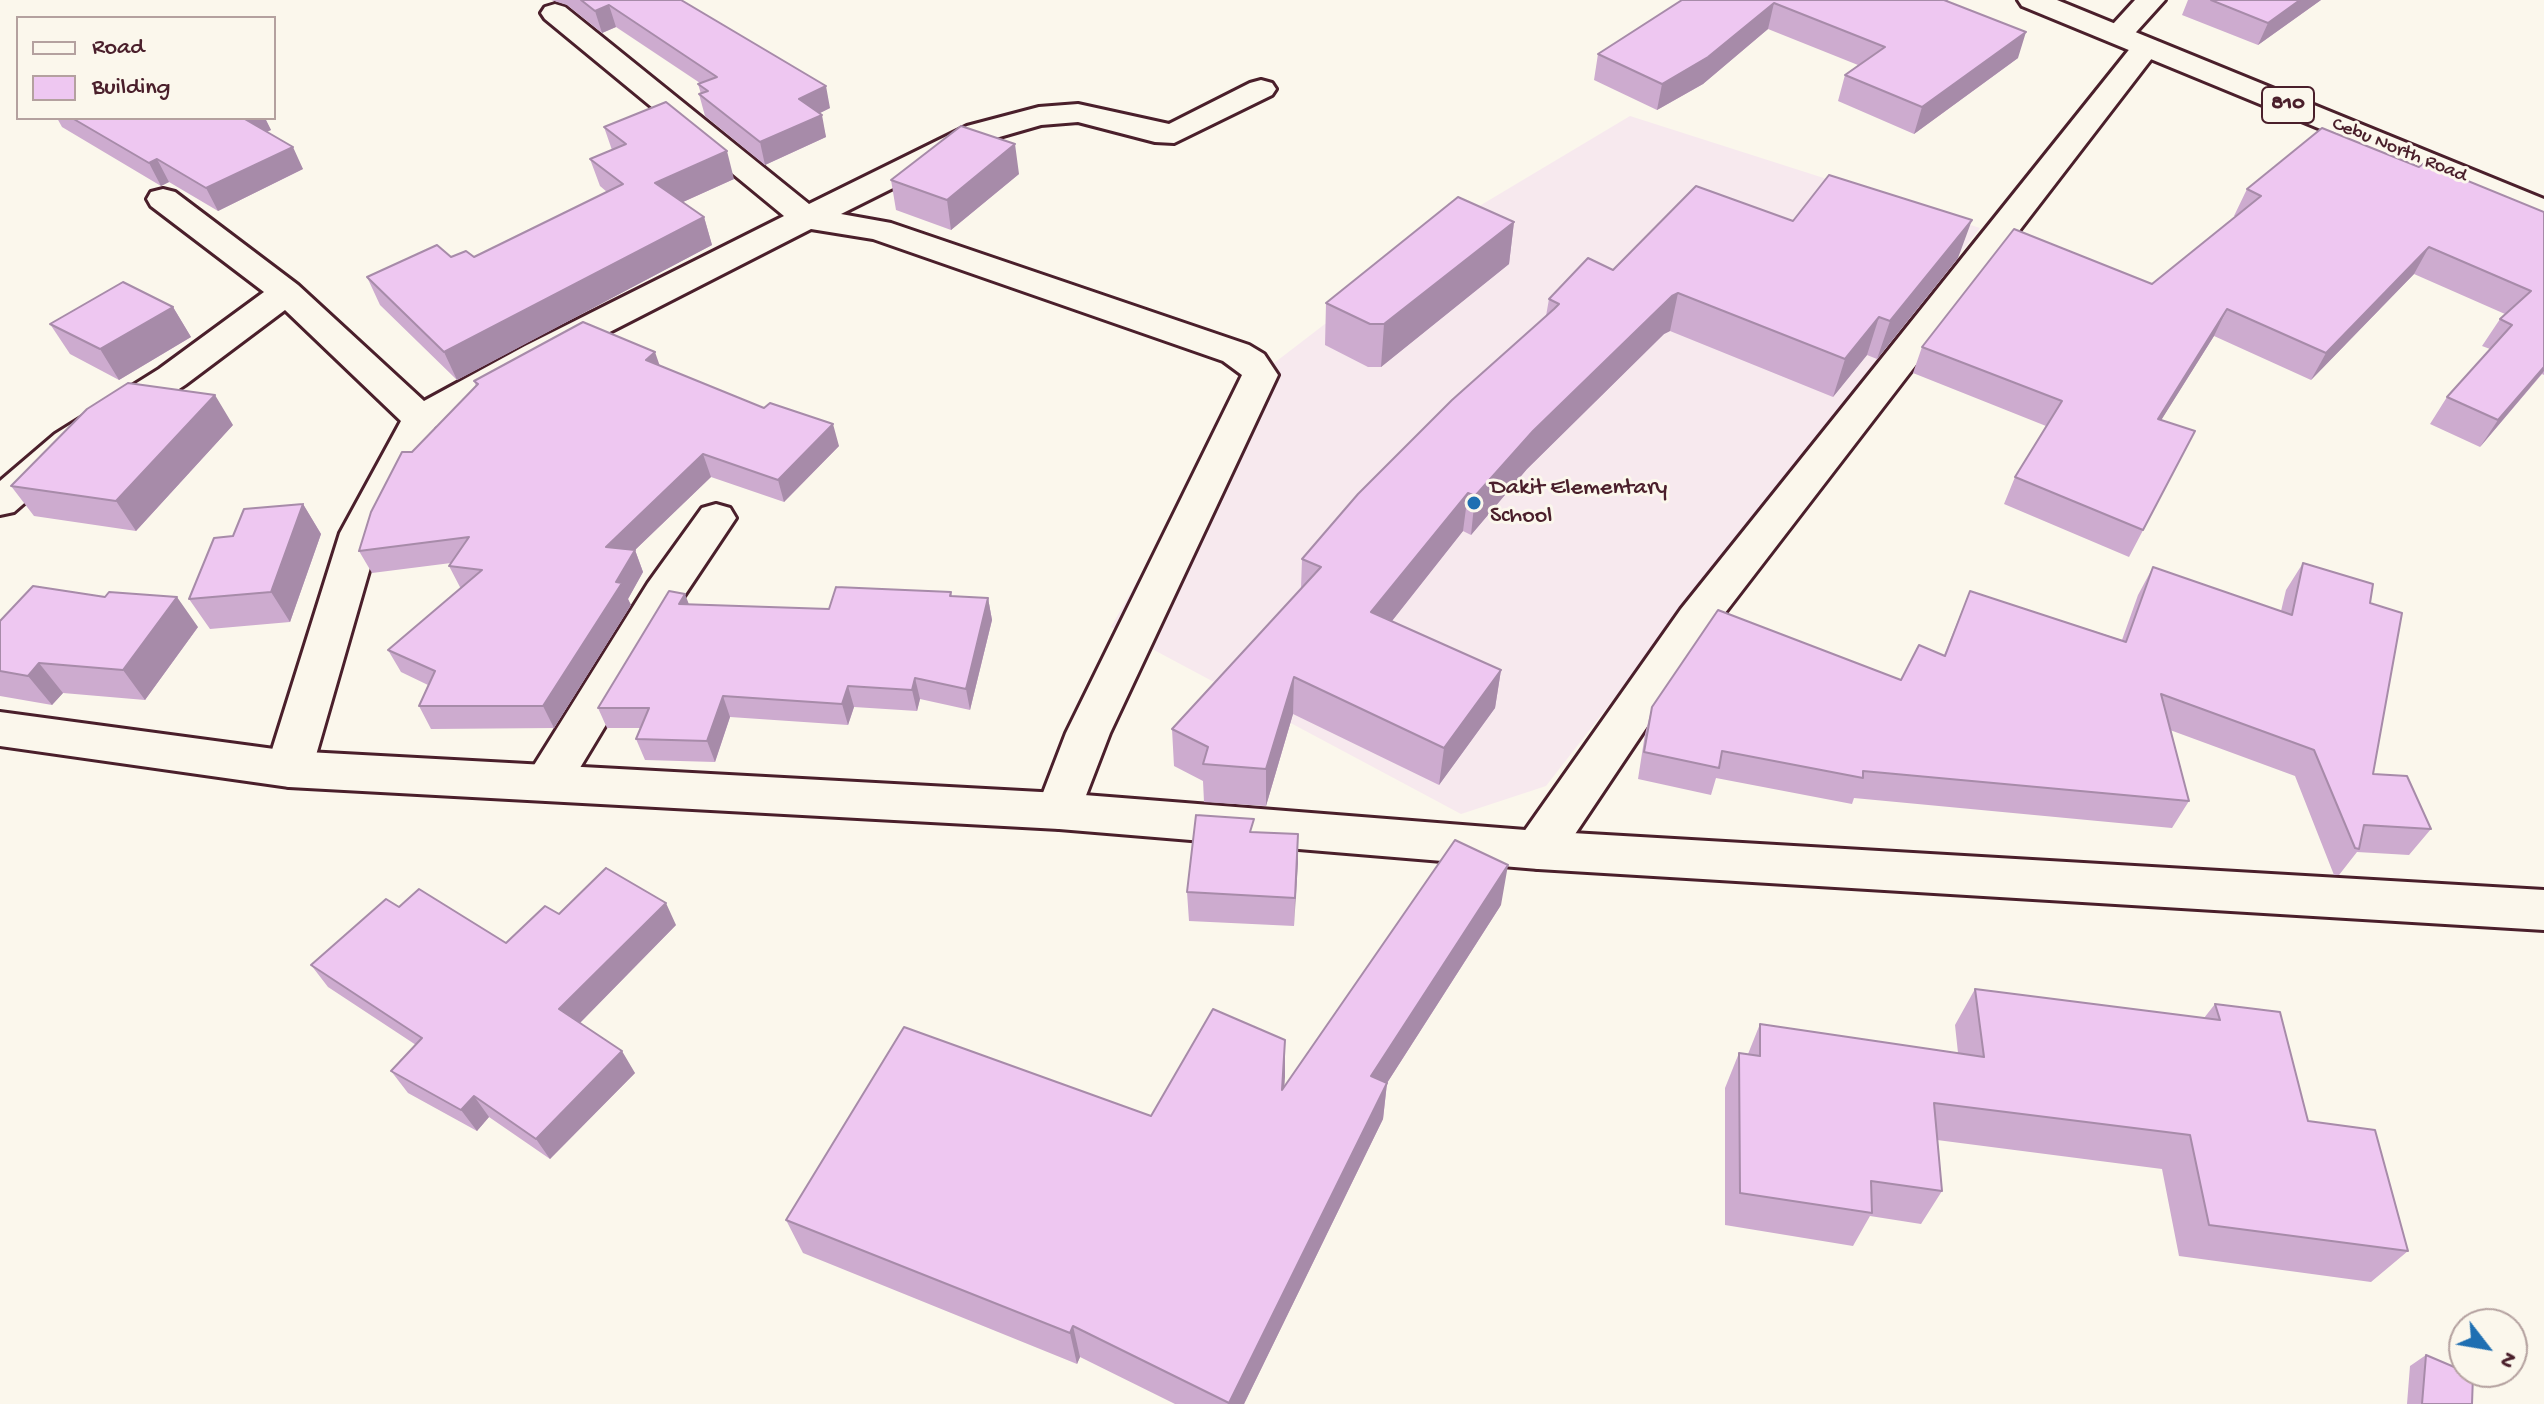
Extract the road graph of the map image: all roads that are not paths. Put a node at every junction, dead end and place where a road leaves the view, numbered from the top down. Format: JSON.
{"nodes":[{"id":1,"x":2032,"y":0,"type":"edge"},
{"id":2,"x":2151,"y":0,"type":"edge"},
{"id":3,"x":555,"y":13,"type":"dead end"},
{"id":4,"x":2132,"y":41,"type":"junction"},
{"id":5,"x":1261,"y":89,"type":"dead end"},
{"id":6,"x":163,"y":199,"type":"dead end"},
{"id":7,"x":2544,"y":211,"type":"edge"},
{"id":8,"x":806,"y":218,"type":"junction"},
{"id":9,"x":286,"y":292,"type":"junction"},
{"id":10,"x":421,"y":419,"type":"junction"},
{"id":11,"x":0,"y":502,"type":"edge"},
{"id":12,"x":716,"y":518,"type":"dead end"},
{"id":13,"x":0,"y":729,"type":"edge"},
{"id":14,"x":289,"y":769,"type":"junction"},
{"id":15,"x":547,"y":783,"type":"junction"},
{"id":16,"x":1059,"y":811,"type":"junction"},
{"id":17,"x":1538,"y":850,"type":"junction"},
{"id":18,"x":2544,"y":910,"type":"edge"}],
"edges":[{"from":1,"to":4,"type":"main road","name":"Cebu North Road","number":"810"},
{"from":2,"to":4,"type":"main road"},
{"from":3,"to":8,"type":"main road"},
{"from":4,"to":7,"type":"main road","name":"Cebu North Road","number":"810"},
{"from":4,"to":17,"type":"main road"},
{"from":5,"to":8,"type":"main road"},
{"from":6,"to":9,"type":"main road"},
{"from":8,"to":10,"type":"main road"},
{"from":8,"to":16,"type":"main road"},
{"from":9,"to":10,"type":"main road"},
{"from":9,"to":11,"type":"main road"},
{"from":10,"to":14,"type":"main road"},
{"from":12,"to":15,"type":"main road"},
{"from":13,"to":14,"type":"main road"},
{"from":14,"to":15,"type":"main road"},
{"from":15,"to":16,"type":"main road"},
{"from":16,"to":17,"type":"main road"},
{"from":17,"to":18,"type":"main road"}]}
